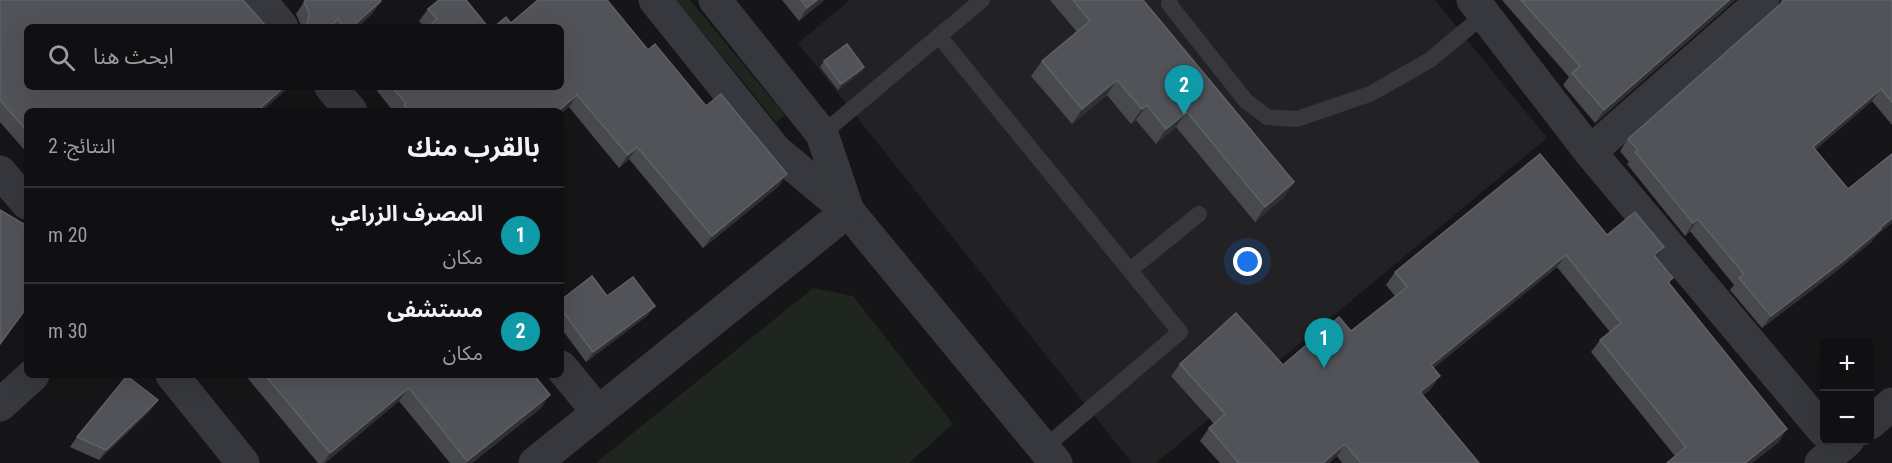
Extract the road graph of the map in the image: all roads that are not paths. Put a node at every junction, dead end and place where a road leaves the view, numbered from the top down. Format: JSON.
{"nodes":[{"id":1,"x":260,"y":0,"type":"edge"},
{"id":2,"x":655,"y":0,"type":"edge"},
{"id":3,"x":715,"y":0,"type":"edge"},
{"id":4,"x":982,"y":0,"type":"edge"},
{"id":5,"x":1170,"y":0,"type":"edge"},
{"id":6,"x":1763,"y":0,"type":"edge"},
{"id":7,"x":1479,"y":7,"type":"edge"},
{"id":8,"x":280,"y":24,"type":"edge"},
{"id":9,"x":939,"y":36,"type":"junction"},
{"id":10,"x":334,"y":90,"type":"edge"},
{"id":11,"x":348,"y":108,"type":"edge"},
{"id":12,"x":822,"y":134,"type":"junction"},
{"id":13,"x":1590,"y":152,"type":"junction"},
{"id":14,"x":0,"y":172,"type":"edge"},
{"id":15,"x":24,"y":200,"type":"edge"},
{"id":16,"x":848,"y":211,"type":"junction"},
{"id":17,"x":1199,"y":214,"type":"dead end"},
{"id":18,"x":1130,"y":270,"type":"junction"},
{"id":19,"x":564,"y":371,"type":"edge"},
{"id":20,"x":30,"y":378,"type":"edge"},
{"id":21,"x":174,"y":378,"type":"edge"},
{"id":22,"x":1892,"y":404,"type":"edge"},
{"id":23,"x":0,"y":405,"type":"edge"},
{"id":24,"x":598,"y":412,"type":"junction"},
{"id":25,"x":1874,"y":419,"type":"edge"},
{"id":26,"x":1820,"y":429,"type":"edge"},
{"id":27,"x":1050,"y":455,"type":"edge"},
{"id":28,"x":243,"y":463,"type":"edge"},
{"id":29,"x":535,"y":463,"type":"edge"}],
"edges":[{"from":1,"to":8,"type":"street"},
{"from":2,"to":16,"type":"street"},
{"from":3,"to":12,"type":"street"},
{"from":4,"to":9,"type":"lane"},
{"from":5,"to":7,"type":"lane"},
{"from":6,"to":13,"type":"street"},
{"from":7,"to":13,"type":"street"},
{"from":9,"to":12,"type":"lane"},
{"from":9,"to":18,"type":"lane"},
{"from":10,"to":11,"type":"street"},
{"from":12,"to":16,"type":"street"},
{"from":13,"to":26,"type":"street"},
{"from":14,"to":15,"type":"street"},
{"from":16,"to":24,"type":"street"},
{"from":16,"to":27,"type":"street"},
{"from":17,"to":18,"type":"lane"},
{"from":18,"to":27,"type":"lane"},
{"from":19,"to":24,"type":"street"},
{"from":20,"to":23,"type":"street"},
{"from":21,"to":28,"type":"street"},
{"from":22,"to":25,"type":"street"},
{"from":24,"to":29,"type":"street"}]}
